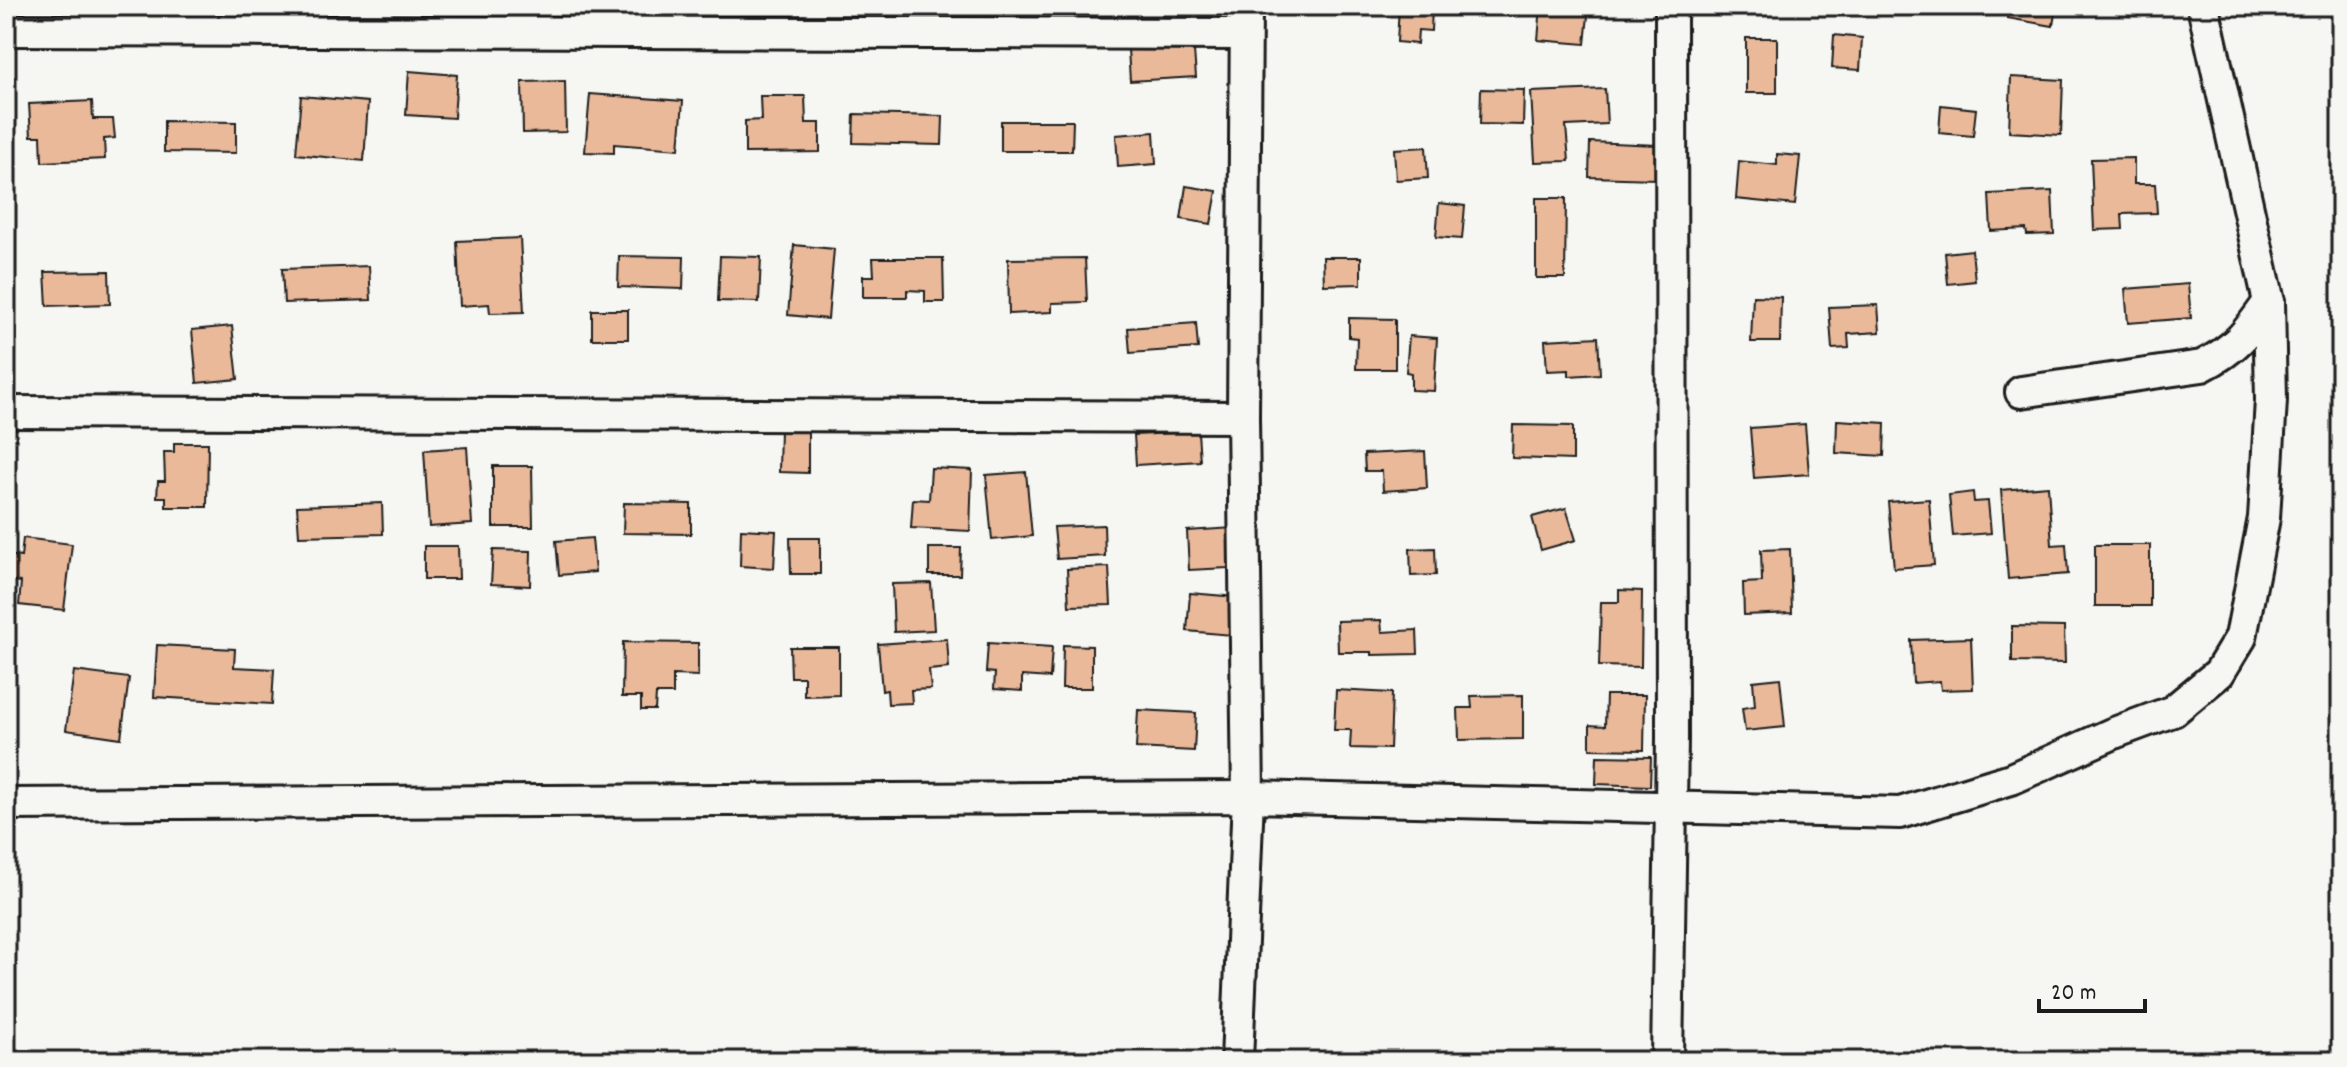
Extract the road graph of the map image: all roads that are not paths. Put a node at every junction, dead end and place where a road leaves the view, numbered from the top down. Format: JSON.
{"nodes":[{"id":1,"x":1671,"y":6,"type":"edge"},
{"id":2,"x":2203,"y":6,"type":"edge"},
{"id":3,"x":1246,"y":20,"type":"edge"},
{"id":4,"x":6,"y":30,"type":"edge"},
{"id":5,"x":2269,"y":302,"type":"junction"},
{"id":6,"x":2021,"y":392,"type":"dead end"},
{"id":7,"x":6,"y":412,"type":"edge"},
{"id":8,"x":1243,"y":417,"type":"junction"},
{"id":9,"x":1248,"y":797,"type":"junction"},
{"id":10,"x":6,"y":804,"type":"edge"},
{"id":11,"x":1672,"y":808,"type":"junction"},
{"id":12,"x":1237,"y":1061,"type":"edge"},
{"id":13,"x":1667,"y":1061,"type":"edge"}],
"edges":[{"from":1,"to":11,"type":"street"},
{"from":2,"to":5,"type":"street"},
{"from":3,"to":4,"type":"street"},
{"from":3,"to":8,"type":"street"},
{"from":5,"to":6,"type":"street"},
{"from":5,"to":11,"type":"street"},
{"from":7,"to":8,"type":"street"},
{"from":8,"to":9,"type":"street"},
{"from":9,"to":10,"type":"street"},
{"from":9,"to":11,"type":"street"},
{"from":9,"to":12,"type":"street"},
{"from":11,"to":13,"type":"street"}]}
